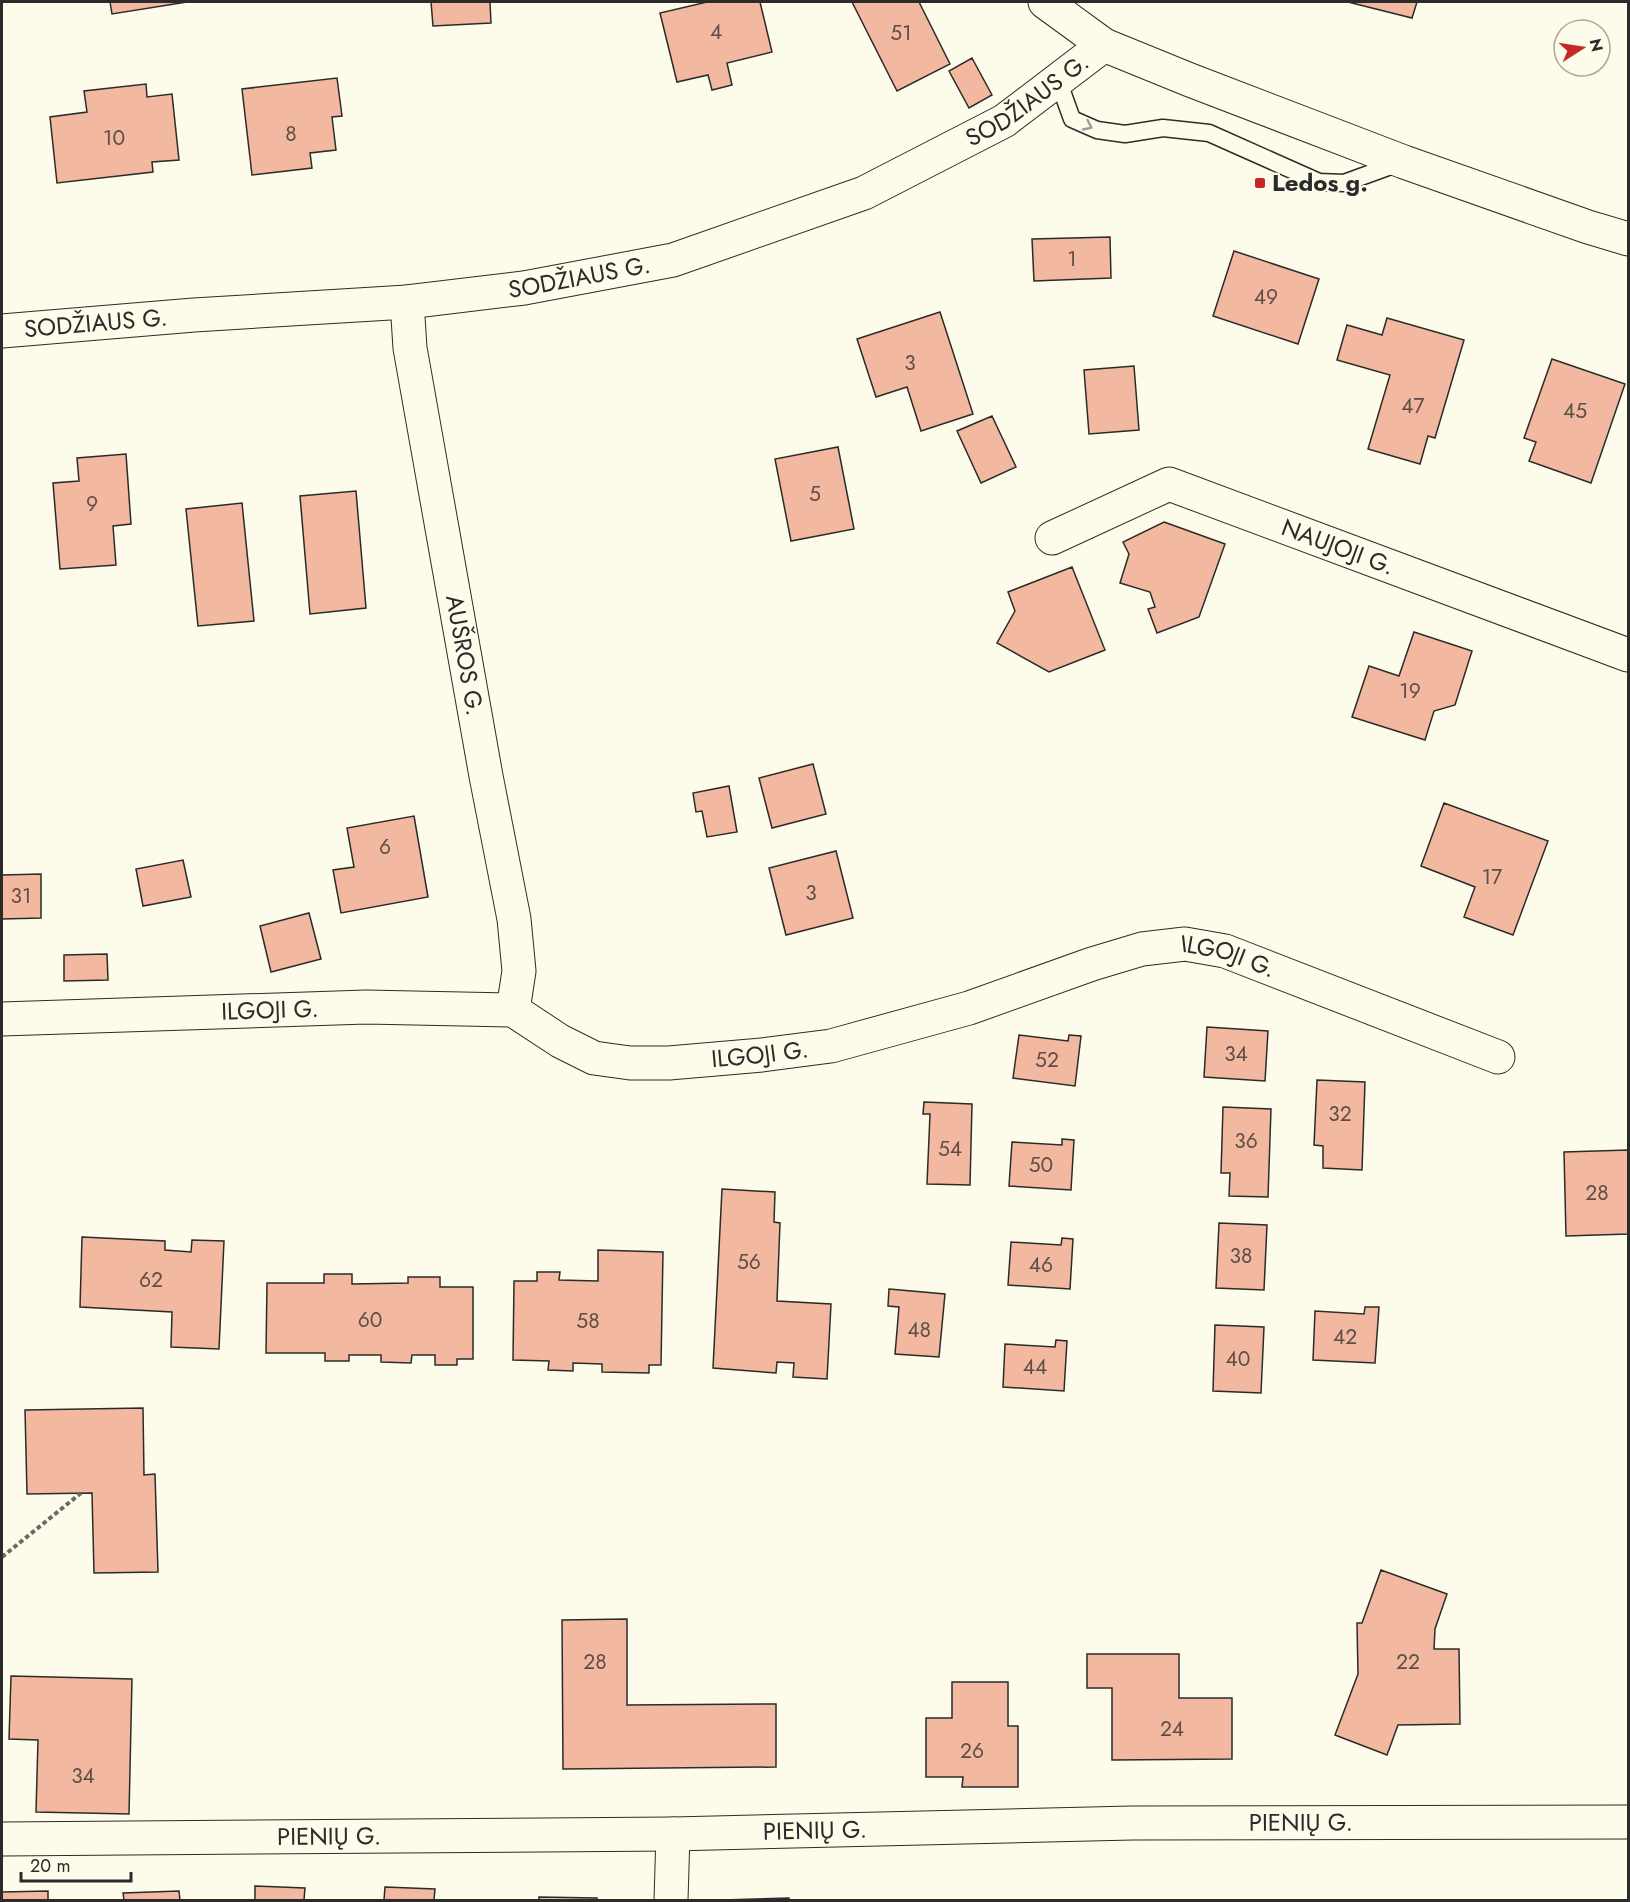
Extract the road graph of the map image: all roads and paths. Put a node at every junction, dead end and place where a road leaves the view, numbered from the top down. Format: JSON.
{"nodes":[{"id":1,"x":1053,"y":4,"type":"edge"},
{"id":2,"x":1104,"y":45,"type":"junction"},
{"id":3,"x":1058,"y":80,"type":"junction"},
{"id":4,"x":1404,"y":162,"type":"junction"},
{"id":5,"x":1629,"y":239,"type":"edge"},
{"id":6,"x":407,"y":302,"type":"junction"},
{"id":7,"x":2,"y":331,"type":"edge"},
{"id":8,"x":1052,"y":538,"type":"dead end"},
{"id":9,"x":1629,"y":655,"type":"edge"},
{"id":10,"x":513,"y":1010,"type":"junction"},
{"id":11,"x":2,"y":1019,"type":"edge"},
{"id":12,"x":1498,"y":1057,"type":"dead end"},
{"id":13,"x":81,"y":1493,"type":"dead end"},
{"id":14,"x":2,"y":1557,"type":"edge"},
{"id":15,"x":1629,"y":1822,"type":"edge"},
{"id":16,"x":673,"y":1834,"type":"junction"},
{"id":17,"x":2,"y":1839,"type":"edge"},
{"id":18,"x":671,"y":1900,"type":"edge"}],
"edges":[{"from":1,"to":2,"type":"street"},
{"from":2,"to":3,"type":"street","name":"SODŽIAUS G."},
{"from":2,"to":4,"type":"street"},
{"from":3,"to":4,"type":"lane","one_way":true},
{"from":3,"to":6,"type":"street","name":"SODŽIAUS G."},
{"from":4,"to":5,"type":"street"},
{"from":6,"to":7,"type":"street","name":"SODŽIAUS G."},
{"from":6,"to":10,"type":"street","name":"AUŠROS G."},
{"from":8,"to":9,"type":"street","name":"NAUJOJI G."},
{"from":10,"to":11,"type":"street","name":"ILGOJI G."},
{"from":10,"to":12,"type":"street","name":"ILGOJI G."},
{"from":13,"to":14,"type":"path"},
{"from":15,"to":16,"type":"street","name":"PIENIŲ G."},
{"from":16,"to":17,"type":"street","name":"PIENIŲ G."},
{"from":16,"to":18,"type":"street"}]}
